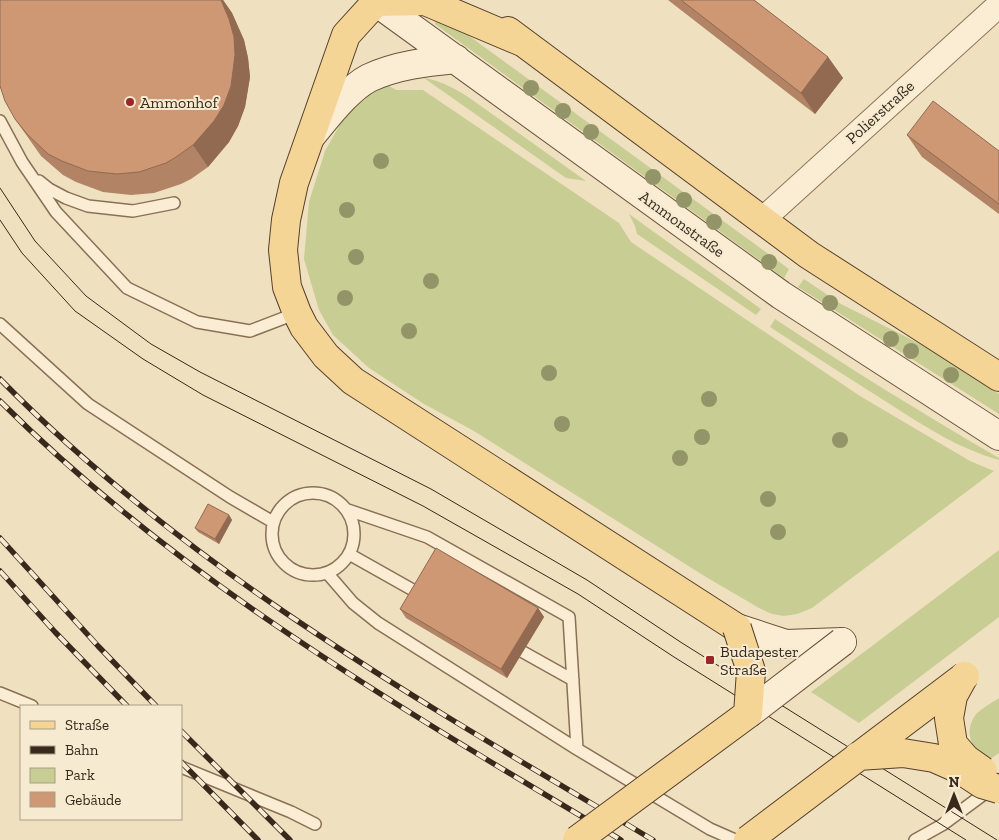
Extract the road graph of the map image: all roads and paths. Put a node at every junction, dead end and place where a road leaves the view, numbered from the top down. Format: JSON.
{"nodes":[{"id":1,"x":467,"y":0,"type":"edge"},
{"id":2,"x":375,"y":1,"type":"edge"},
{"id":3,"x":999,"y":5,"type":"edge"},
{"id":4,"x":522,"y":42,"type":"junction"},
{"id":5,"x":456,"y":59,"type":"junction"},
{"id":6,"x":0,"y":121,"type":"edge"},
{"id":7,"x":311,"y":136,"type":"junction"},
{"id":8,"x":28,"y":171,"type":"junction"},
{"id":9,"x":174,"y":202,"type":"dead end"},
{"id":10,"x":762,"y":220,"type":"junction"},
{"id":11,"x":297,"y":313,"type":"junction"},
{"id":12,"x":0,"y":324,"type":"edge"},
{"id":13,"x":999,"y":378,"type":"edge"},
{"id":14,"x":999,"y":436,"type":"edge"},
{"id":15,"x":348,"y":510,"type":"junction"},
{"id":16,"x":273,"y":522,"type":"junction"},
{"id":17,"x":349,"y":554,"type":"junction"},
{"id":18,"x":328,"y":574,"type":"junction"},
{"id":19,"x":420,"y":594,"type":"edge"},
{"id":20,"x":737,"y":628,"type":"junction"},
{"id":21,"x":523,"y":652,"type":"dead end"},
{"id":22,"x":573,"y":680,"type":"junction"},
{"id":23,"x":0,"y":693,"type":"edge"},
{"id":24,"x":30,"y":705,"type":"edge"},
{"id":25,"x":748,"y":714,"type":"junction"},
{"id":26,"x":577,"y":749,"type":"junction"},
{"id":27,"x":858,"y":756,"type":"junction"},
{"id":28,"x":182,"y":767,"type":"edge"},
{"id":29,"x":999,"y":784,"type":"edge"},
{"id":30,"x":999,"y":789,"type":"edge"},
{"id":31,"x":315,"y":824,"type":"dead end"},
{"id":32,"x":577,"y":840,"type":"edge"},
{"id":33,"x":735,"y":840,"type":"edge"},
{"id":34,"x":748,"y":840,"type":"edge"},
{"id":35,"x":916,"y":840,"type":"edge"}],
"edges":[{"from":1,"to":4,"type":"main road"},
{"from":2,"to":4,"type":"main road"},
{"from":2,"to":5,"type":"main road","name":"Ammonstraße"},
{"from":2,"to":7,"type":"main road"},
{"from":3,"to":10,"type":"street","name":"Polierstraße"},
{"from":4,"to":10,"type":"main road"},
{"from":5,"to":7,"type":"main road"},
{"from":5,"to":14,"type":"main road","name":"Ammonstraße"},
{"from":6,"to":8,"type":"lane"},
{"from":7,"to":11,"type":"main road"},
{"from":8,"to":9,"type":"lane"},
{"from":8,"to":11,"type":"lane"},
{"from":10,"to":13,"type":"main road"},
{"from":11,"to":20,"type":"main road"},
{"from":12,"to":16,"type":"lane"},
{"from":15,"to":16,"type":"lane"},
{"from":15,"to":17,"type":"lane"},
{"from":15,"to":22,"type":"lane"},
{"from":16,"to":18,"type":"lane"},
{"from":17,"to":18,"type":"lane"},
{"from":17,"to":19,"type":"lane"},
{"from":18,"to":26,"type":"lane"},
{"from":20,"to":25,"type":"main road","bridge":true},
{"from":20,"to":25,"type":"main road","bridge":true},
{"from":21,"to":22,"type":"lane"},
{"from":22,"to":26,"type":"lane"},
{"from":23,"to":24,"type":"lane"},
{"from":25,"to":32,"type":"main road","bridge":true},
{"from":26,"to":33,"type":"lane"},
{"from":27,"to":29,"type":"main road","bridge":true},
{"from":27,"to":30,"type":"main road","bridge":true},
{"from":27,"to":34,"type":"main road","bridge":true},
{"from":28,"to":31,"type":"lane"},
{"from":29,"to":35,"type":"lane"}]}
